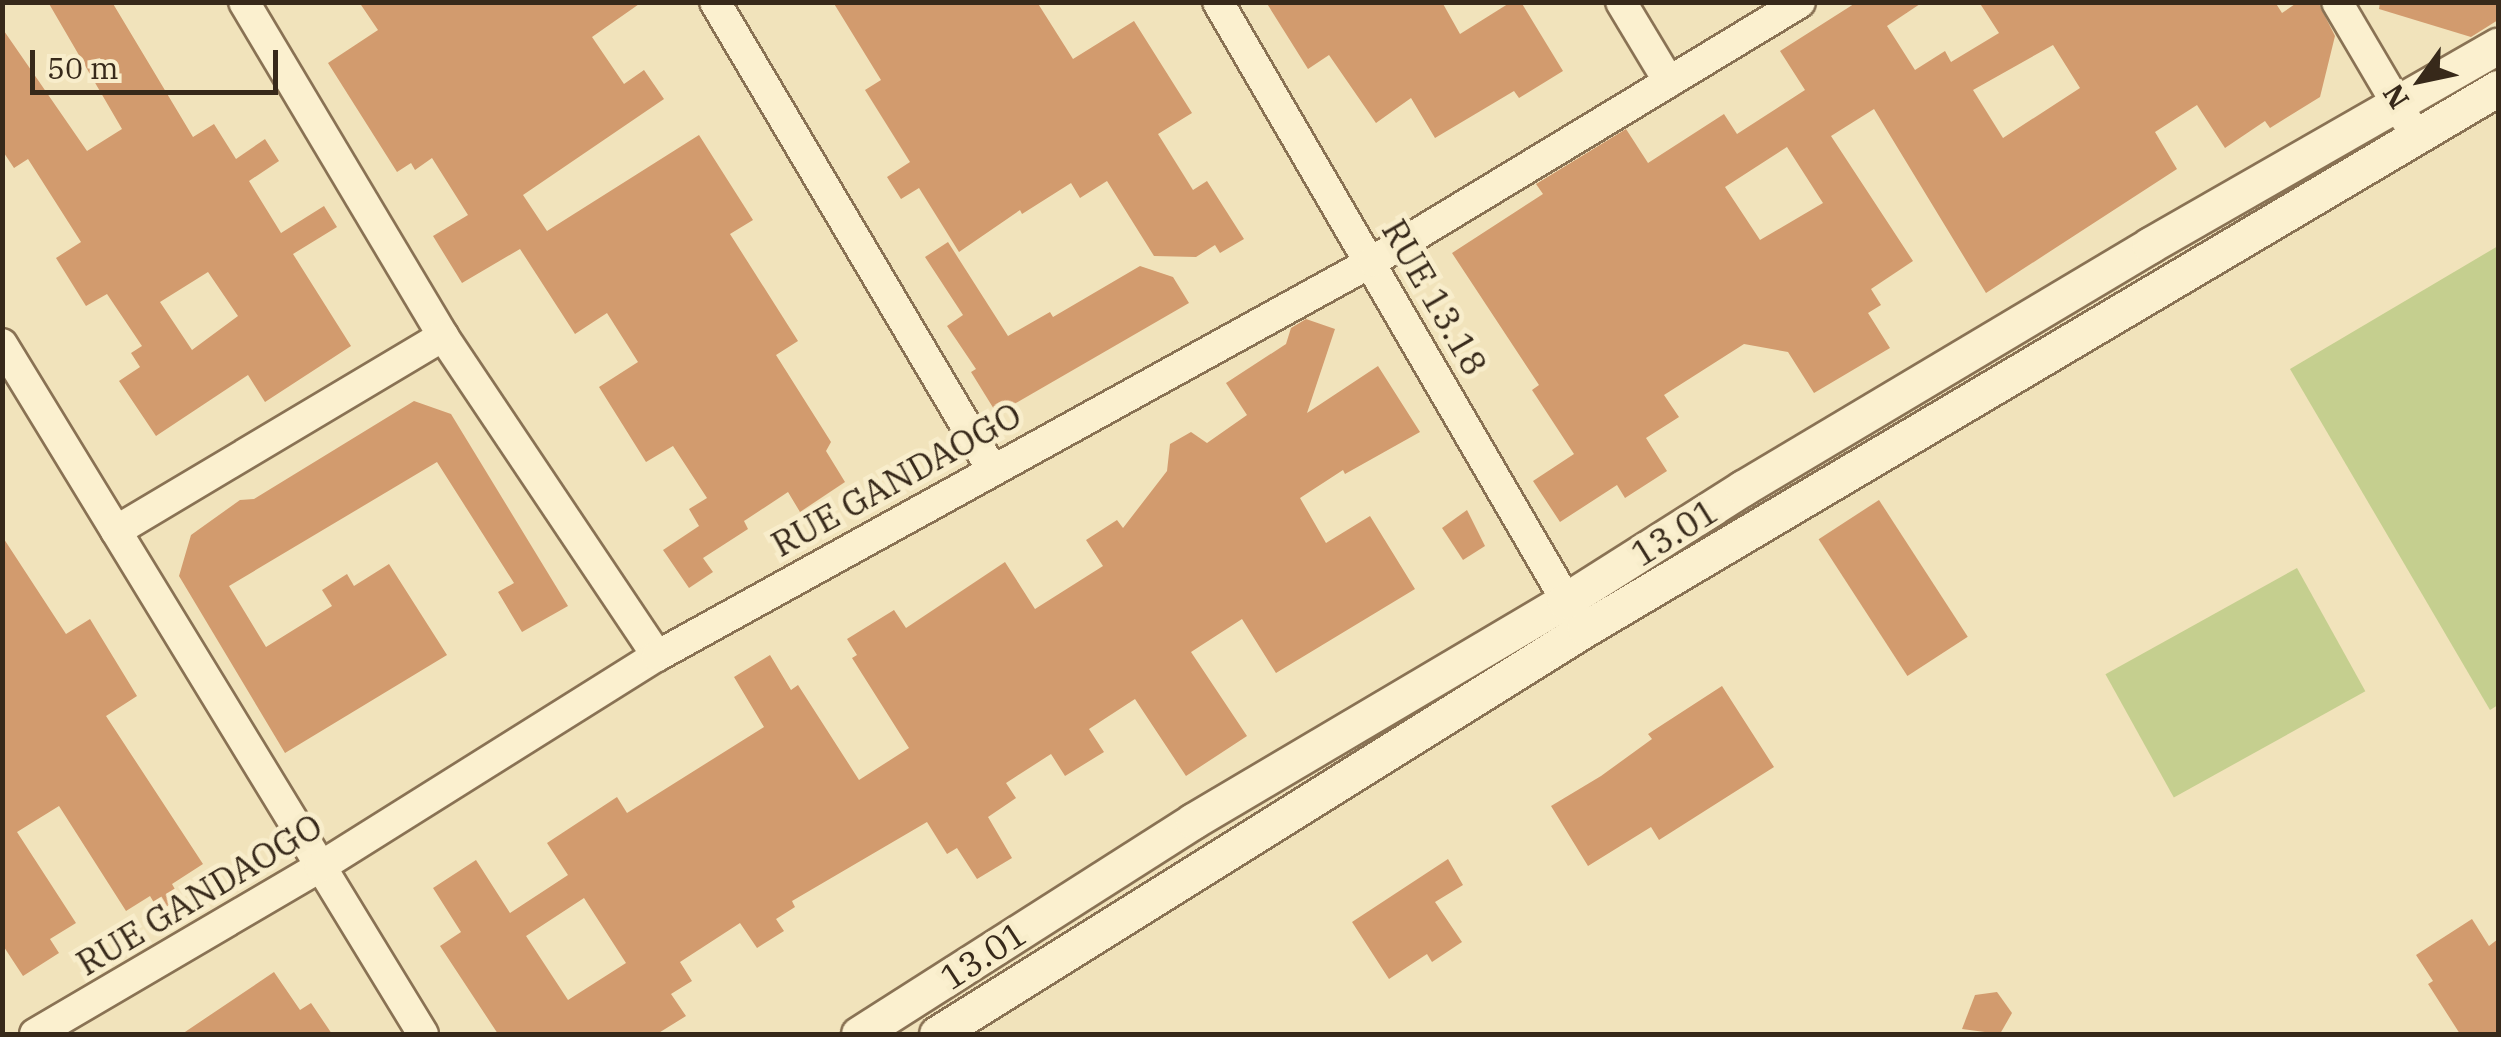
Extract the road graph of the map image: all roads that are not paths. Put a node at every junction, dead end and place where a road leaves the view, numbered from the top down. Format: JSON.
{"nodes":[{"id":1,"x":244,"y":2,"type":"edge"},
{"id":2,"x":715,"y":2,"type":"edge"},
{"id":3,"x":1218,"y":2,"type":"edge"},
{"id":4,"x":1621,"y":2,"type":"edge"},
{"id":5,"x":1800,"y":2,"type":"edge"},
{"id":6,"x":2337,"y":2,"type":"edge"},
{"id":7,"x":2498,"y":46,"type":"edge"},
{"id":8,"x":1669,"y":82,"type":"junction"},
{"id":9,"x":2498,"y":88,"type":"edge"},
{"id":10,"x":2398,"y":104,"type":"junction"},
{"id":11,"x":2417,"y":138,"type":"junction"},
{"id":12,"x":1373,"y":261,"type":"junction"},
{"id":13,"x":443,"y":336,"type":"junction"},
{"id":14,"x":2,"y":344,"type":"edge"},
{"id":15,"x":991,"y":468,"type":"junction"},
{"id":16,"x":116,"y":531,"type":"junction"},
{"id":17,"x":1575,"y":615,"type":"junction"},
{"id":18,"x":657,"y":656,"type":"junction"},
{"id":19,"x":320,"y":867,"type":"junction"},
{"id":20,"x":35,"y":1034,"type":"edge"},
{"id":21,"x":423,"y":1034,"type":"edge"},
{"id":22,"x":859,"y":1034,"type":"edge"},
{"id":23,"x":936,"y":1034,"type":"edge"}],
"edges":[{"from":1,"to":13,"type":"street"},
{"from":2,"to":15,"type":"street"},
{"from":3,"to":12,"type":"street","name":"RUE 13.18"},
{"from":4,"to":8,"type":"street"},
{"from":5,"to":8,"type":"street","name":"RUE GANDAOGO"},
{"from":6,"to":10,"type":"street"},
{"from":7,"to":10,"type":"street","name":"13.01"},
{"from":8,"to":12,"type":"street","name":"RUE GANDAOGO"},
{"from":9,"to":11,"type":"street","name":"13.01"},
{"from":10,"to":11,"type":"street"},
{"from":10,"to":17,"type":"street","name":"13.01"},
{"from":11,"to":17,"type":"street","name":"13.01"},
{"from":12,"to":15,"type":"street","name":"RUE GANDAOGO"},
{"from":12,"to":17,"type":"street","name":"RUE 13.18"},
{"from":13,"to":16,"type":"street"},
{"from":13,"to":18,"type":"street"},
{"from":14,"to":16,"type":"street"},
{"from":15,"to":18,"type":"street","name":"RUE GANDAOGO"},
{"from":16,"to":19,"type":"street"},
{"from":17,"to":22,"type":"street","name":"13.01"},
{"from":17,"to":23,"type":"street","name":"13.01"},
{"from":18,"to":19,"type":"street","name":"RUE GANDAOGO"},
{"from":19,"to":20,"type":"street","name":"RUE GANDAOGO"},
{"from":19,"to":21,"type":"street"}]}
